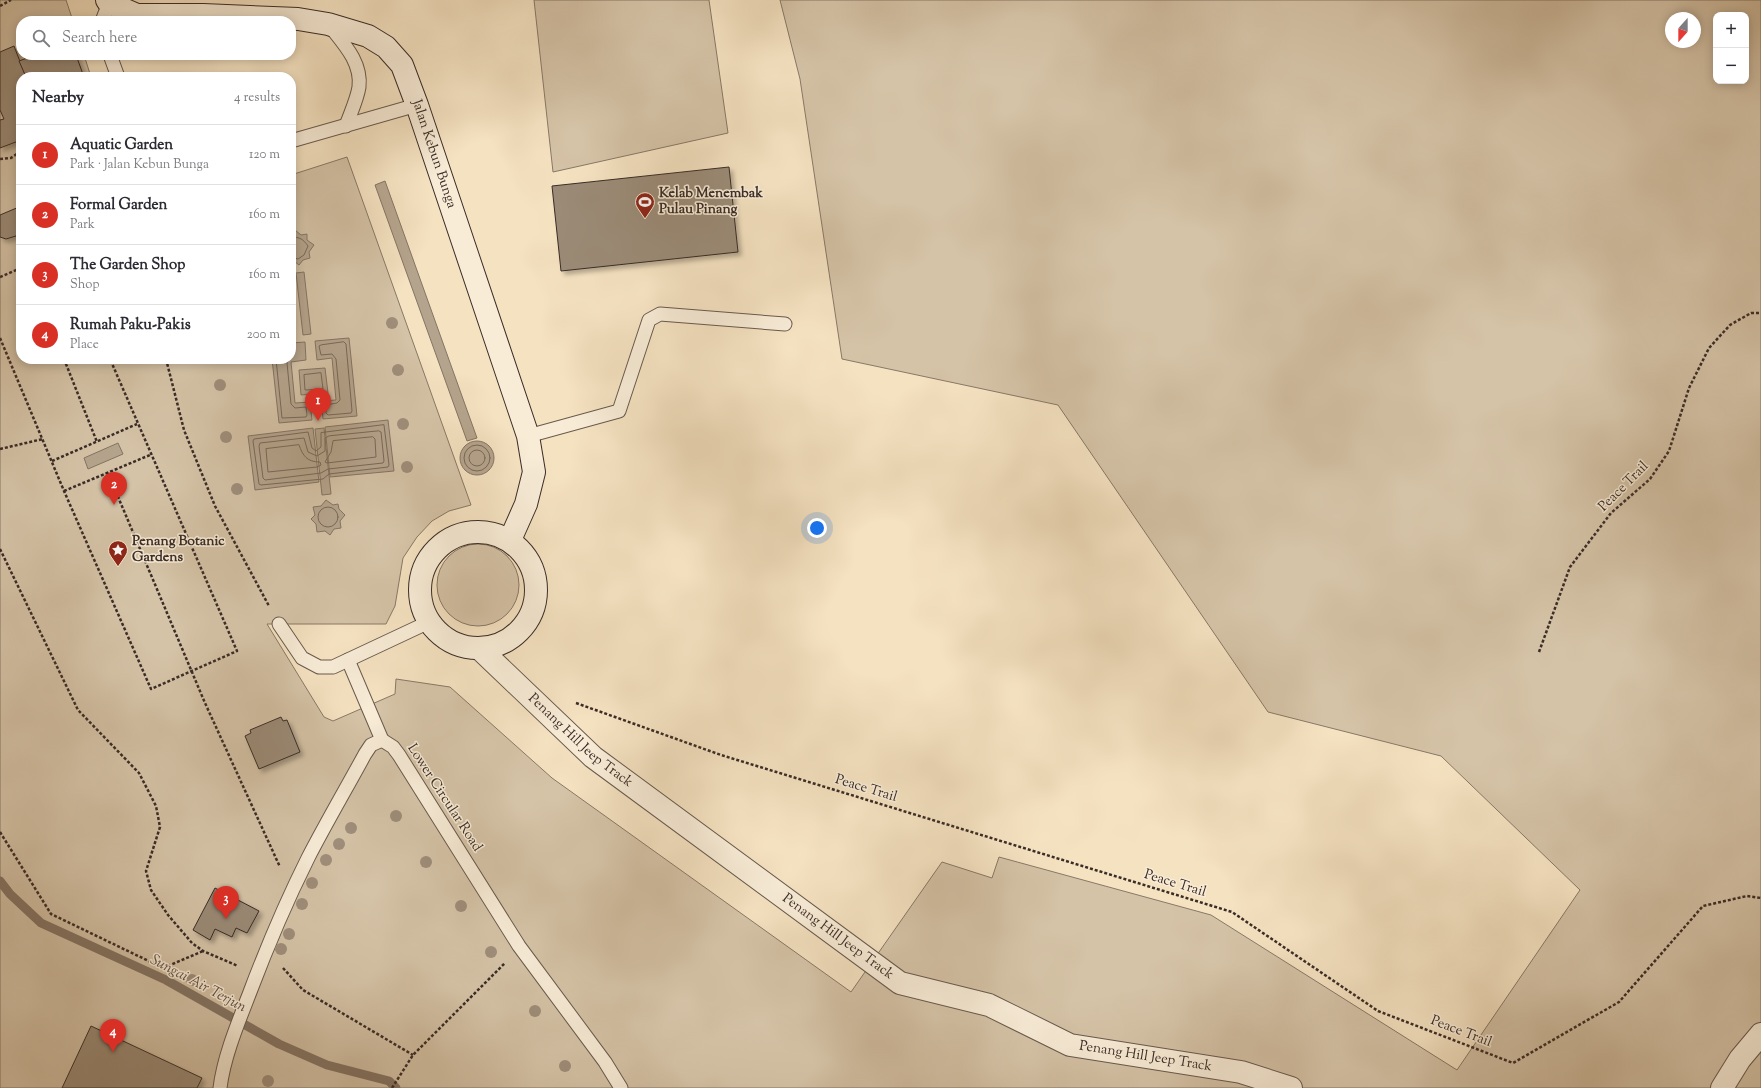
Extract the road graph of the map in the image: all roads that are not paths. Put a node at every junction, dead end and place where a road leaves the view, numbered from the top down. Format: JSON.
{"nodes":[{"id":1,"x":106,"y":8,"type":"edge"},
{"id":2,"x":227,"y":16,"type":"edge"},
{"id":3,"x":296,"y":19,"type":"edge"},
{"id":4,"x":328,"y":24,"type":"junction"},
{"id":5,"x":112,"y":60,"type":"edge"},
{"id":6,"x":116,"y":72,"type":"edge"},
{"id":7,"x":417,"y":105,"type":"junction"},
{"id":8,"x":346,"y":126,"type":"junction"},
{"id":9,"x":296,"y":140,"type":"edge"},
{"id":10,"x":785,"y":324,"type":"dead end"},
{"id":11,"x":528,"y":436,"type":"junction"},
{"id":12,"x":510,"y":540,"type":"junction"},
{"id":13,"x":429,"y":622,"type":"junction"},
{"id":14,"x":279,"y":624,"type":"road end"},
{"id":15,"x":480,"y":649,"type":"junction"},
{"id":16,"x":348,"y":660,"type":"junction"},
{"id":17,"x":382,"y":740,"type":"junction"},
{"id":18,"x":1761,"y":1034,"type":"edge"},
{"id":19,"x":220,"y":1088,"type":"edge"},
{"id":20,"x":621,"y":1088,"type":"edge"},
{"id":21,"x":1290,"y":1088,"type":"edge"},
{"id":22,"x":1722,"y":1088,"type":"edge"}],
"edges":[{"from":1,"to":2,"type":"street","name":"Jalan Kebun Bunga"},
{"from":3,"to":4,"type":"street","name":"Jalan Kebun Bunga"},
{"from":4,"to":7,"type":"street","name":"Jalan Kebun Bunga"},
{"from":4,"to":8,"type":"lane"},
{"from":5,"to":6,"type":"lane"},
{"from":7,"to":8,"type":"lane"},
{"from":7,"to":11,"type":"street","name":"Jalan Kebun Bunga"},
{"from":8,"to":9,"type":"lane"},
{"from":10,"to":11,"type":"lane"},
{"from":11,"to":12,"type":"street","name":"Jalan Kebun Bunga"},
{"from":12,"to":13,"type":"street"},
{"from":12,"to":15,"type":"street"},
{"from":13,"to":15,"type":"street"},
{"from":13,"to":16,"type":"lane"},
{"from":14,"to":16,"type":"lane"},
{"from":15,"to":21,"type":"street","name":"Penang Hill Jeep Track"},
{"from":16,"to":17,"type":"lane"},
{"from":17,"to":19,"type":"lane"},
{"from":17,"to":20,"type":"lane","name":"Lower Circular Road"},
{"from":18,"to":22,"type":"street"}]}
